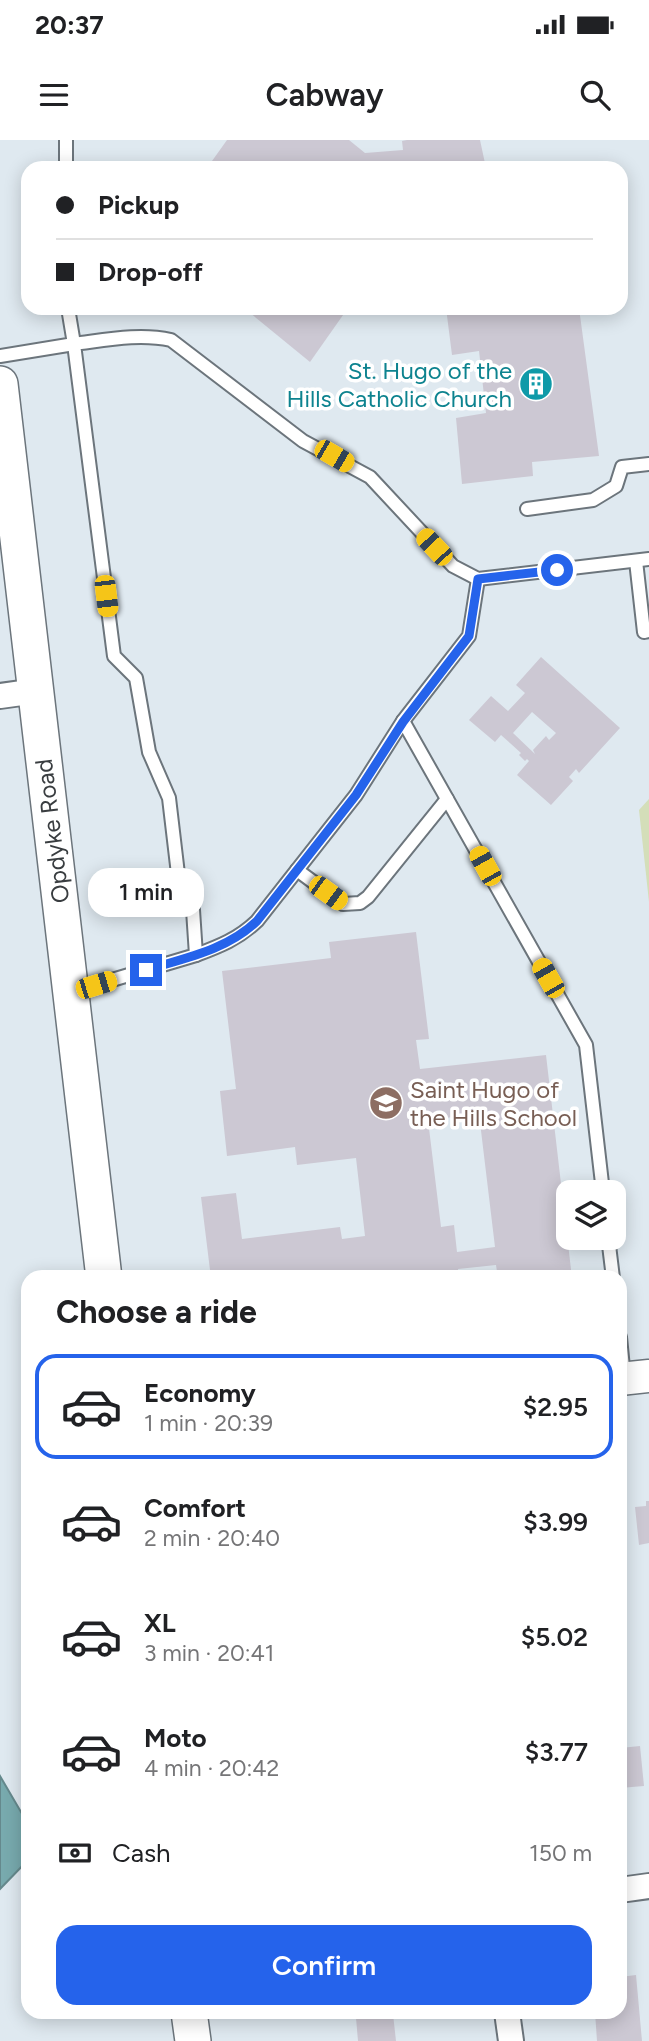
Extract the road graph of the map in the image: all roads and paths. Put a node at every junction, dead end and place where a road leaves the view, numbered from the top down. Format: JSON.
{"nodes":[{"id":1,"x":66,"y":140,"type":"edge"},
{"id":2,"x":66,"y":161,"type":"edge"},
{"id":3,"x":69,"y":315,"type":"edge"},
{"id":4,"x":74,"y":344,"type":"junction"},
{"id":5,"x":0,"y":356,"type":"edge"},
{"id":6,"x":0,"y":384,"type":"edge"},
{"id":7,"x":649,"y":464,"type":"edge"},
{"id":8,"x":527,"y":509,"type":"dead end"},
{"id":9,"x":642,"y":560,"type":"edge"},
{"id":10,"x":478,"y":579,"type":"junction"},
{"id":11,"x":649,"y":631,"type":"edge"},
{"id":12,"x":36,"y":691,"type":"junction"},
{"id":13,"x":0,"y":696,"type":"edge"},
{"id":14,"x":403,"y":722,"type":"junction"},
{"id":15,"x":447,"y":799,"type":"junction"},
{"id":16,"x":297,"y":870,"type":"junction"},
{"id":17,"x":196,"y":954,"type":"junction"},
{"id":18,"x":71,"y":992,"type":"junction"},
{"id":19,"x":602,"y":1180,"type":"edge"},
{"id":20,"x":610,"y":1250,"type":"edge"},
{"id":21,"x":103,"y":1270,"type":"edge"},
{"id":22,"x":612,"y":1270,"type":"edge"},
{"id":23,"x":649,"y":1886,"type":"edge"},
{"id":24,"x":627,"y":1889,"type":"edge"},
{"id":25,"x":190,"y":2019,"type":"edge"},
{"id":26,"x":508,"y":2019,"type":"edge"},
{"id":27,"x":193,"y":2041,"type":"edge"},
{"id":28,"x":511,"y":2041,"type":"edge"}],
"edges":[{"from":1,"to":2,"type":"lane"},
{"from":3,"to":4,"type":"lane"},
{"from":4,"to":5,"type":"lane"},
{"from":4,"to":10,"type":"lane"},
{"from":4,"to":17,"type":"lane"},
{"from":6,"to":12,"type":"main road","name":"Opdyke Road"},
{"from":7,"to":8,"type":"lane"},
{"from":9,"to":10,"type":"lane"},
{"from":9,"to":11,"type":"lane"},
{"from":10,"to":14,"type":"lane"},
{"from":12,"to":13,"type":"street"},
{"from":12,"to":18,"type":"main road","name":"Opdyke Road"},
{"from":14,"to":15,"type":"lane"},
{"from":14,"to":16,"type":"lane"},
{"from":15,"to":16,"type":"lane"},
{"from":15,"to":19,"type":"lane"},
{"from":16,"to":17,"type":"lane"},
{"from":17,"to":18,"type":"lane"},
{"from":18,"to":21,"type":"main road","name":"Opdyke Road"},
{"from":20,"to":22,"type":"lane"},
{"from":23,"to":24,"type":"street"},
{"from":25,"to":27,"type":"main road"},
{"from":26,"to":28,"type":"street"}]}
